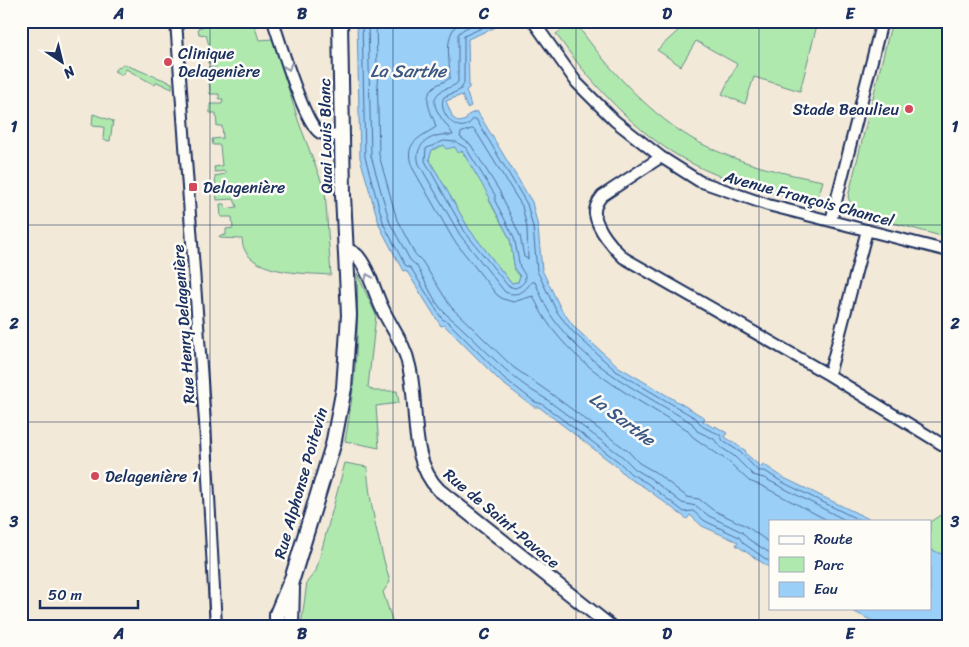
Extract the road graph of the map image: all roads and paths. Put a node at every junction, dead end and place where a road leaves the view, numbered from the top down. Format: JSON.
{"nodes":[{"id":1,"x":176,"y":21,"type":"edge"},
{"id":2,"x":273,"y":21,"type":"edge"},
{"id":3,"x":340,"y":21,"type":"edge"},
{"id":4,"x":533,"y":21,"type":"edge"},
{"id":5,"x":882,"y":21,"type":"edge"},
{"id":6,"x":343,"y":136,"type":"junction"},
{"id":7,"x":660,"y":157,"type":"junction"},
{"id":8,"x":831,"y":221,"type":"junction"},
{"id":9,"x":867,"y":230,"type":"junction"},
{"id":10,"x":346,"y":250,"type":"junction"},
{"id":11,"x":948,"y":251,"type":"edge"},
{"id":12,"x":829,"y":375,"type":"junction"},
{"id":13,"x":948,"y":448,"type":"edge"},
{"id":14,"x":293,"y":576,"type":"junction"},
{"id":15,"x":605,"y":624,"type":"edge"},
{"id":16,"x":216,"y":626,"type":"edge"},
{"id":17,"x":276,"y":626,"type":"edge"},
{"id":18,"x":291,"y":626,"type":"edge"}],
"edges":[{"from":1,"to":16,"type":"street","name":"Rue Henry Delagenière"},
{"from":2,"to":6,"type":"street","one_way":true},
{"from":3,"to":6,"type":"main road","name":"Quai Louis Blanc"},
{"from":4,"to":7,"type":"street","name":"Avenue François Chancel"},
{"from":5,"to":8,"type":"street"},
{"from":6,"to":10,"type":"main road","name":"Quai Louis Blanc"},
{"from":7,"to":8,"type":"street","name":"Avenue François Chancel"},
{"from":7,"to":12,"type":"street"},
{"from":8,"to":9,"type":"street","name":"Avenue François Chancel"},
{"from":9,"to":11,"type":"street","name":"Avenue François Chancel"},
{"from":9,"to":12,"type":"street"},
{"from":10,"to":14,"type":"main road","name":"Rue Alphonse Poitevin"},
{"from":15,"to":10,"type":"street","name":"Rue de Saint-Pavace","one_way":true},
{"from":12,"to":13,"type":"street"},
{"from":14,"to":17,"type":"main road","name":"Rue Alphonse Poitevin"},
{"from":14,"to":18,"type":"main road","name":"Rue Alphonse Poitevin"}]}
